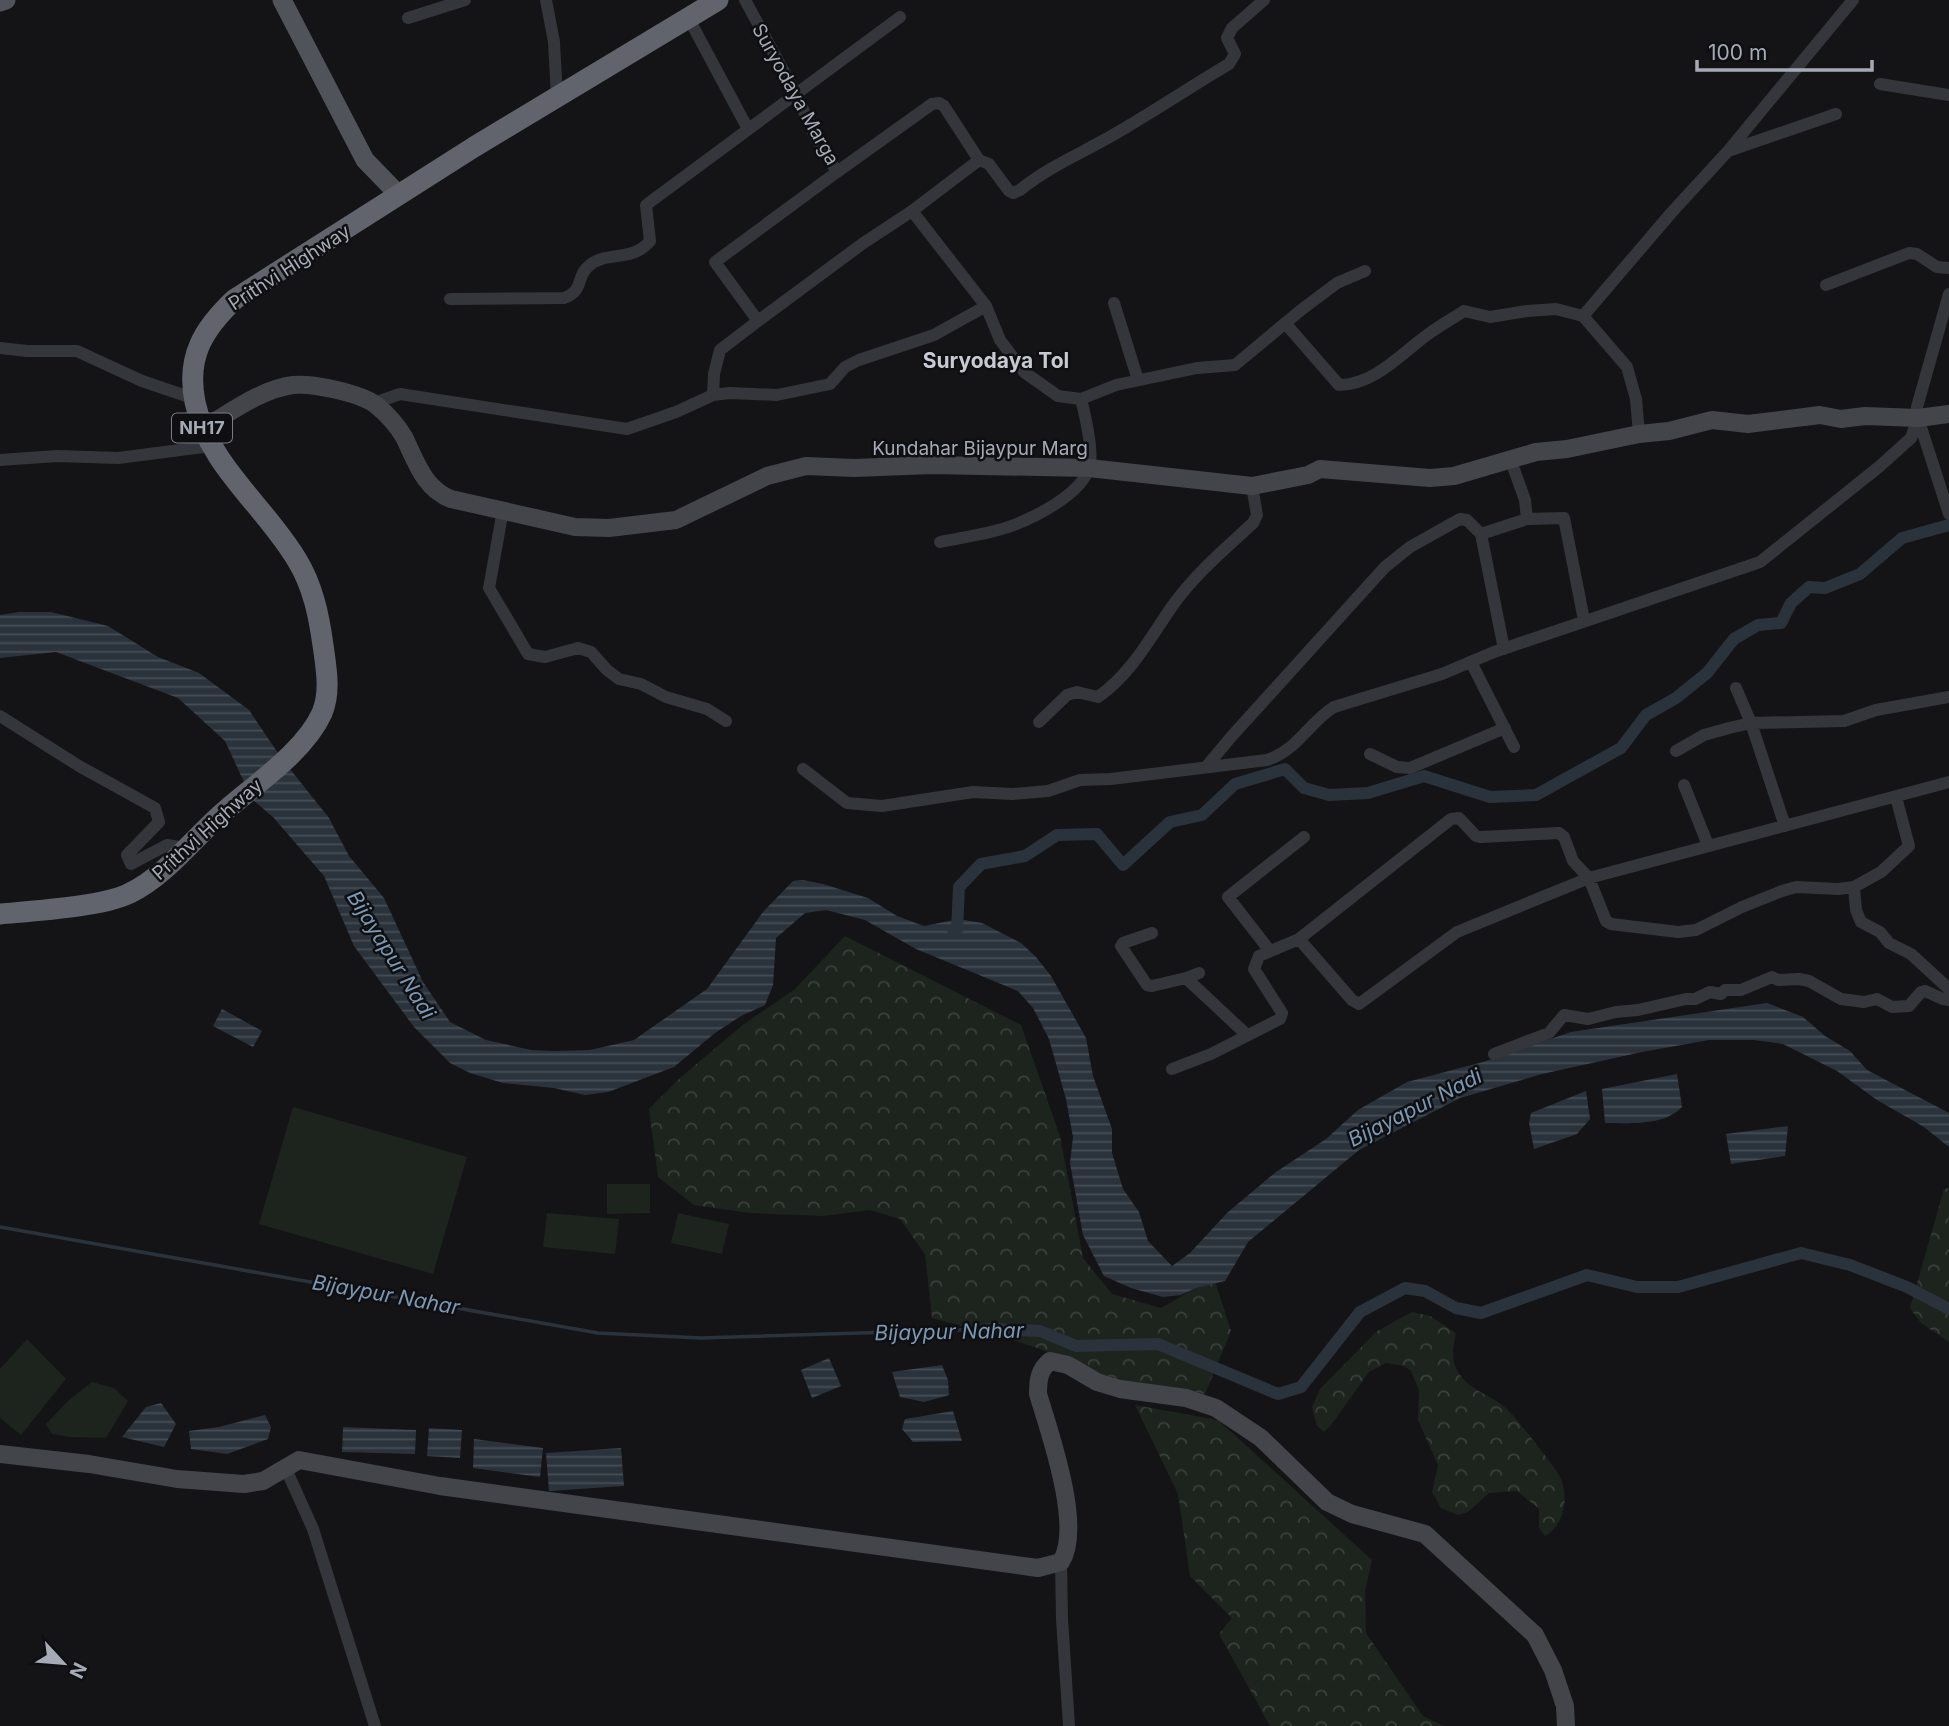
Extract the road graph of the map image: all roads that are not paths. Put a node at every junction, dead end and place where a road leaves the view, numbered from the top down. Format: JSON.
{"nodes":[{"id":1,"x":6,"y":0,"type":"edge"},
{"id":2,"x":282,"y":0,"type":"edge"},
{"id":3,"x":465,"y":0,"type":"edge"},
{"id":4,"x":546,"y":0,"type":"edge"},
{"id":5,"x":718,"y":0,"type":"edge"},
{"id":6,"x":744,"y":0,"type":"edge"},
{"id":7,"x":1264,"y":0,"type":"edge"},
{"id":8,"x":1853,"y":0,"type":"edge"},
{"id":9,"x":0,"y":2,"type":"edge"},
{"id":10,"x":408,"y":18,"type":"dead end"},
{"id":11,"x":900,"y":18,"type":"dead end"},
{"id":12,"x":689,"y":19,"type":"junction"},
{"id":13,"x":1880,"y":84,"type":"dead end"},
{"id":14,"x":796,"y":94,"type":"junction"},
{"id":15,"x":1949,"y":95,"type":"edge"},
{"id":16,"x":557,"y":98,"type":"junction"},
{"id":17,"x":1836,"y":114,"type":"dead end"},
{"id":18,"x":748,"y":130,"type":"junction"},
{"id":19,"x":1728,"y":151,"type":"junction"},
{"id":20,"x":979,"y":160,"type":"junction"},
{"id":21,"x":837,"y":172,"type":"junction"},
{"id":22,"x":399,"y":195,"type":"junction"},
{"id":23,"x":912,"y":211,"type":"junction"},
{"id":24,"x":1949,"y":268,"type":"edge"},
{"id":25,"x":1366,"y":271,"type":"dead end"},
{"id":26,"x":1826,"y":285,"type":"dead end"},
{"id":27,"x":1949,"y":294,"type":"edge"},
{"id":28,"x":450,"y":299,"type":"dead end"},
{"id":29,"x":1114,"y":303,"type":"dead end"},
{"id":30,"x":986,"y":306,"type":"junction"},
{"id":31,"x":1583,"y":316,"type":"junction"},
{"id":32,"x":758,"y":321,"type":"junction"},
{"id":33,"x":1285,"y":323,"type":"junction"},
{"id":34,"x":0,"y":348,"type":"edge"},
{"id":35,"x":1138,"y":380,"type":"junction"},
{"id":36,"x":713,"y":395,"type":"junction"},
{"id":37,"x":195,"y":399,"type":"junction"},
{"id":38,"x":1081,"y":399,"type":"junction"},
{"id":39,"x":374,"y":403,"type":"junction"},
{"id":40,"x":1949,"y":414,"type":"edge"},
{"id":41,"x":1918,"y":418,"type":"junction"},
{"id":42,"x":1639,"y":433,"type":"junction"},
{"id":43,"x":206,"y":437,"type":"junction"},
{"id":44,"x":0,"y":460,"type":"edge"},
{"id":45,"x":1511,"y":461,"type":"junction"},
{"id":46,"x":1089,"y":468,"type":"junction"},
{"id":47,"x":1252,"y":486,"type":"junction"},
{"id":48,"x":503,"y":510,"type":"junction"},
{"id":49,"x":1949,"y":514,"type":"edge"},
{"id":50,"x":1527,"y":519,"type":"junction"},
{"id":51,"x":1481,"y":534,"type":"junction"},
{"id":52,"x":940,"y":542,"type":"dead end"},
{"id":53,"x":1584,"y":620,"type":"junction"},
{"id":54,"x":1504,"y":649,"type":"junction"},
{"id":55,"x":1471,"y":662,"type":"junction"},
{"id":56,"x":1736,"y":688,"type":"dead end"},
{"id":57,"x":1949,"y":697,"type":"edge"},
{"id":58,"x":0,"y":716,"type":"edge"},
{"id":59,"x":726,"y":722,"type":"dead end"},
{"id":60,"x":1039,"y":722,"type":"dead end"},
{"id":61,"x":1751,"y":723,"type":"junction"},
{"id":62,"x":1505,"y":728,"type":"junction"},
{"id":63,"x":1514,"y":747,"type":"dead end"},
{"id":64,"x":1676,"y":751,"type":"dead end"},
{"id":65,"x":1370,"y":754,"type":"dead end"},
{"id":66,"x":1206,"y":767,"type":"junction"},
{"id":67,"x":803,"y":769,"type":"dead end"},
{"id":68,"x":1949,"y":782,"type":"edge"},
{"id":69,"x":1684,"y":785,"type":"dead end"},
{"id":70,"x":1896,"y":797,"type":"junction"},
{"id":71,"x":1785,"y":826,"type":"junction"},
{"id":72,"x":1304,"y":836,"type":"dead end"},
{"id":73,"x":1708,"y":845,"type":"junction"},
{"id":74,"x":185,"y":848,"type":"junction"},
{"id":75,"x":1589,"y":878,"type":"junction"},
{"id":76,"x":1854,"y":887,"type":"junction"},
{"id":77,"x":0,"y":914,"type":"edge"},
{"id":78,"x":1152,"y":933,"type":"dead end"},
{"id":79,"x":1299,"y":939,"type":"junction"},
{"id":80,"x":1270,"y":951,"type":"junction"},
{"id":81,"x":1199,"y":973,"type":"dead end"},
{"id":82,"x":1186,"y":978,"type":"junction"},
{"id":83,"x":1949,"y":989,"type":"edge"},
{"id":84,"x":1949,"y":1000,"type":"edge"},
{"id":85,"x":1247,"y":1035,"type":"junction"},
{"id":86,"x":1494,"y":1054,"type":"dead end"},
{"id":87,"x":1172,"y":1069,"type":"dead end"},
{"id":88,"x":0,"y":1454,"type":"edge"},
{"id":89,"x":286,"y":1469,"type":"junction"},
{"id":90,"x":1061,"y":1562,"type":"junction"},
{"id":91,"x":375,"y":1726,"type":"edge"},
{"id":92,"x":1069,"y":1726,"type":"edge"},
{"id":93,"x":1566,"y":1726,"type":"edge"}],
"edges":[{"from":1,"to":9,"type":"main road"},
{"from":2,"to":22,"type":"main road"},
{"from":3,"to":10,"type":"street"},
{"from":4,"to":16,"type":"street"},
{"from":5,"to":12,"type":"highway","name":"Prithvi Highway","number":"NH17"},
{"from":6,"to":14,"type":"street","name":"Suryodaya Marga"},
{"from":7,"to":20,"type":"street"},
{"from":8,"to":19,"type":"street"},
{"from":11,"to":14,"type":"street"},
{"from":12,"to":16,"type":"highway","name":"Prithvi Highway","number":"NH17"},
{"from":12,"to":18,"type":"street"},
{"from":13,"to":15,"type":"street"},
{"from":14,"to":18,"type":"street"},
{"from":14,"to":21,"type":"street","name":"Suryodaya Marga"},
{"from":16,"to":22,"type":"highway","name":"Prithvi Highway","number":"NH17"},
{"from":17,"to":19,"type":"street"},
{"from":18,"to":28,"type":"street"},
{"from":19,"to":31,"type":"street"},
{"from":20,"to":21,"type":"street","name":"Suryodaya Marga"},
{"from":20,"to":23,"type":"street"},
{"from":21,"to":32,"type":"street"},
{"from":22,"to":37,"type":"highway","name":"Prithvi Highway","number":"NH17"},
{"from":23,"to":30,"type":"street"},
{"from":23,"to":32,"type":"street"},
{"from":24,"to":26,"type":"street"},
{"from":25,"to":33,"type":"street"},
{"from":27,"to":41,"type":"street"},
{"from":29,"to":35,"type":"street"},
{"from":30,"to":36,"type":"street"},
{"from":30,"to":38,"type":"street"},
{"from":31,"to":33,"type":"street"},
{"from":31,"to":42,"type":"street"},
{"from":32,"to":36,"type":"street"},
{"from":33,"to":35,"type":"street"},
{"from":34,"to":37,"type":"street"},
{"from":35,"to":38,"type":"street"},
{"from":36,"to":39,"type":"street"},
{"from":37,"to":43,"type":"highway","name":"Prithvi Highway","number":"NH17"},
{"from":38,"to":46,"type":"street"},
{"from":39,"to":43,"type":"main road"},
{"from":39,"to":48,"type":"main road","name":"Kundahar Bijaypur Marg"},
{"from":40,"to":41,"type":"main road","name":"Kundahar Bijaypur Marg"},
{"from":41,"to":42,"type":"main road","name":"Kundahar Bijaypur Marg"},
{"from":41,"to":49,"type":"street"},
{"from":41,"to":53,"type":"street"},
{"from":42,"to":45,"type":"main road","name":"Kundahar Bijaypur Marg"},
{"from":43,"to":44,"type":"street"},
{"from":43,"to":74,"type":"highway","name":"Prithvi Highway","number":"NH17"},
{"from":45,"to":47,"type":"main road","name":"Kundahar Bijaypur Marg"},
{"from":45,"to":50,"type":"street"},
{"from":46,"to":47,"type":"main road","name":"Kundahar Bijaypur Marg"},
{"from":46,"to":48,"type":"main road","name":"Kundahar Bijaypur Marg"},
{"from":46,"to":52,"type":"street"},
{"from":47,"to":60,"type":"street"},
{"from":48,"to":59,"type":"street"},
{"from":50,"to":51,"type":"street"},
{"from":50,"to":53,"type":"street"},
{"from":51,"to":54,"type":"street"},
{"from":51,"to":66,"type":"street"},
{"from":53,"to":54,"type":"street"},
{"from":54,"to":55,"type":"street"},
{"from":55,"to":62,"type":"street"},
{"from":55,"to":66,"type":"street"},
{"from":56,"to":61,"type":"street"},
{"from":57,"to":61,"type":"street"},
{"from":58,"to":74,"type":"street"},
{"from":61,"to":64,"type":"street"},
{"from":61,"to":71,"type":"street"},
{"from":62,"to":63,"type":"street"},
{"from":62,"to":65,"type":"street"},
{"from":66,"to":67,"type":"street"},
{"from":68,"to":70,"type":"street"},
{"from":69,"to":73,"type":"street"},
{"from":70,"to":71,"type":"street"},
{"from":70,"to":76,"type":"street"},
{"from":71,"to":73,"type":"street"},
{"from":72,"to":80,"type":"street"},
{"from":73,"to":75,"type":"street"},
{"from":74,"to":77,"type":"highway","name":"Prithvi Highway","number":"NH17"},
{"from":75,"to":76,"type":"street"},
{"from":75,"to":79,"type":"street"},
{"from":75,"to":79,"type":"street"},
{"from":76,"to":83,"type":"street"},
{"from":78,"to":82,"type":"street"},
{"from":79,"to":80,"type":"street"},
{"from":80,"to":85,"type":"street"},
{"from":81,"to":82,"type":"street"},
{"from":82,"to":85,"type":"street"},
{"from":84,"to":86,"type":"street"},
{"from":85,"to":87,"type":"street"},
{"from":88,"to":89,"type":"main road"},
{"from":89,"to":90,"type":"main road"},
{"from":89,"to":91,"type":"street"},
{"from":90,"to":92,"type":"street"},
{"from":90,"to":93,"type":"main road"}]}
